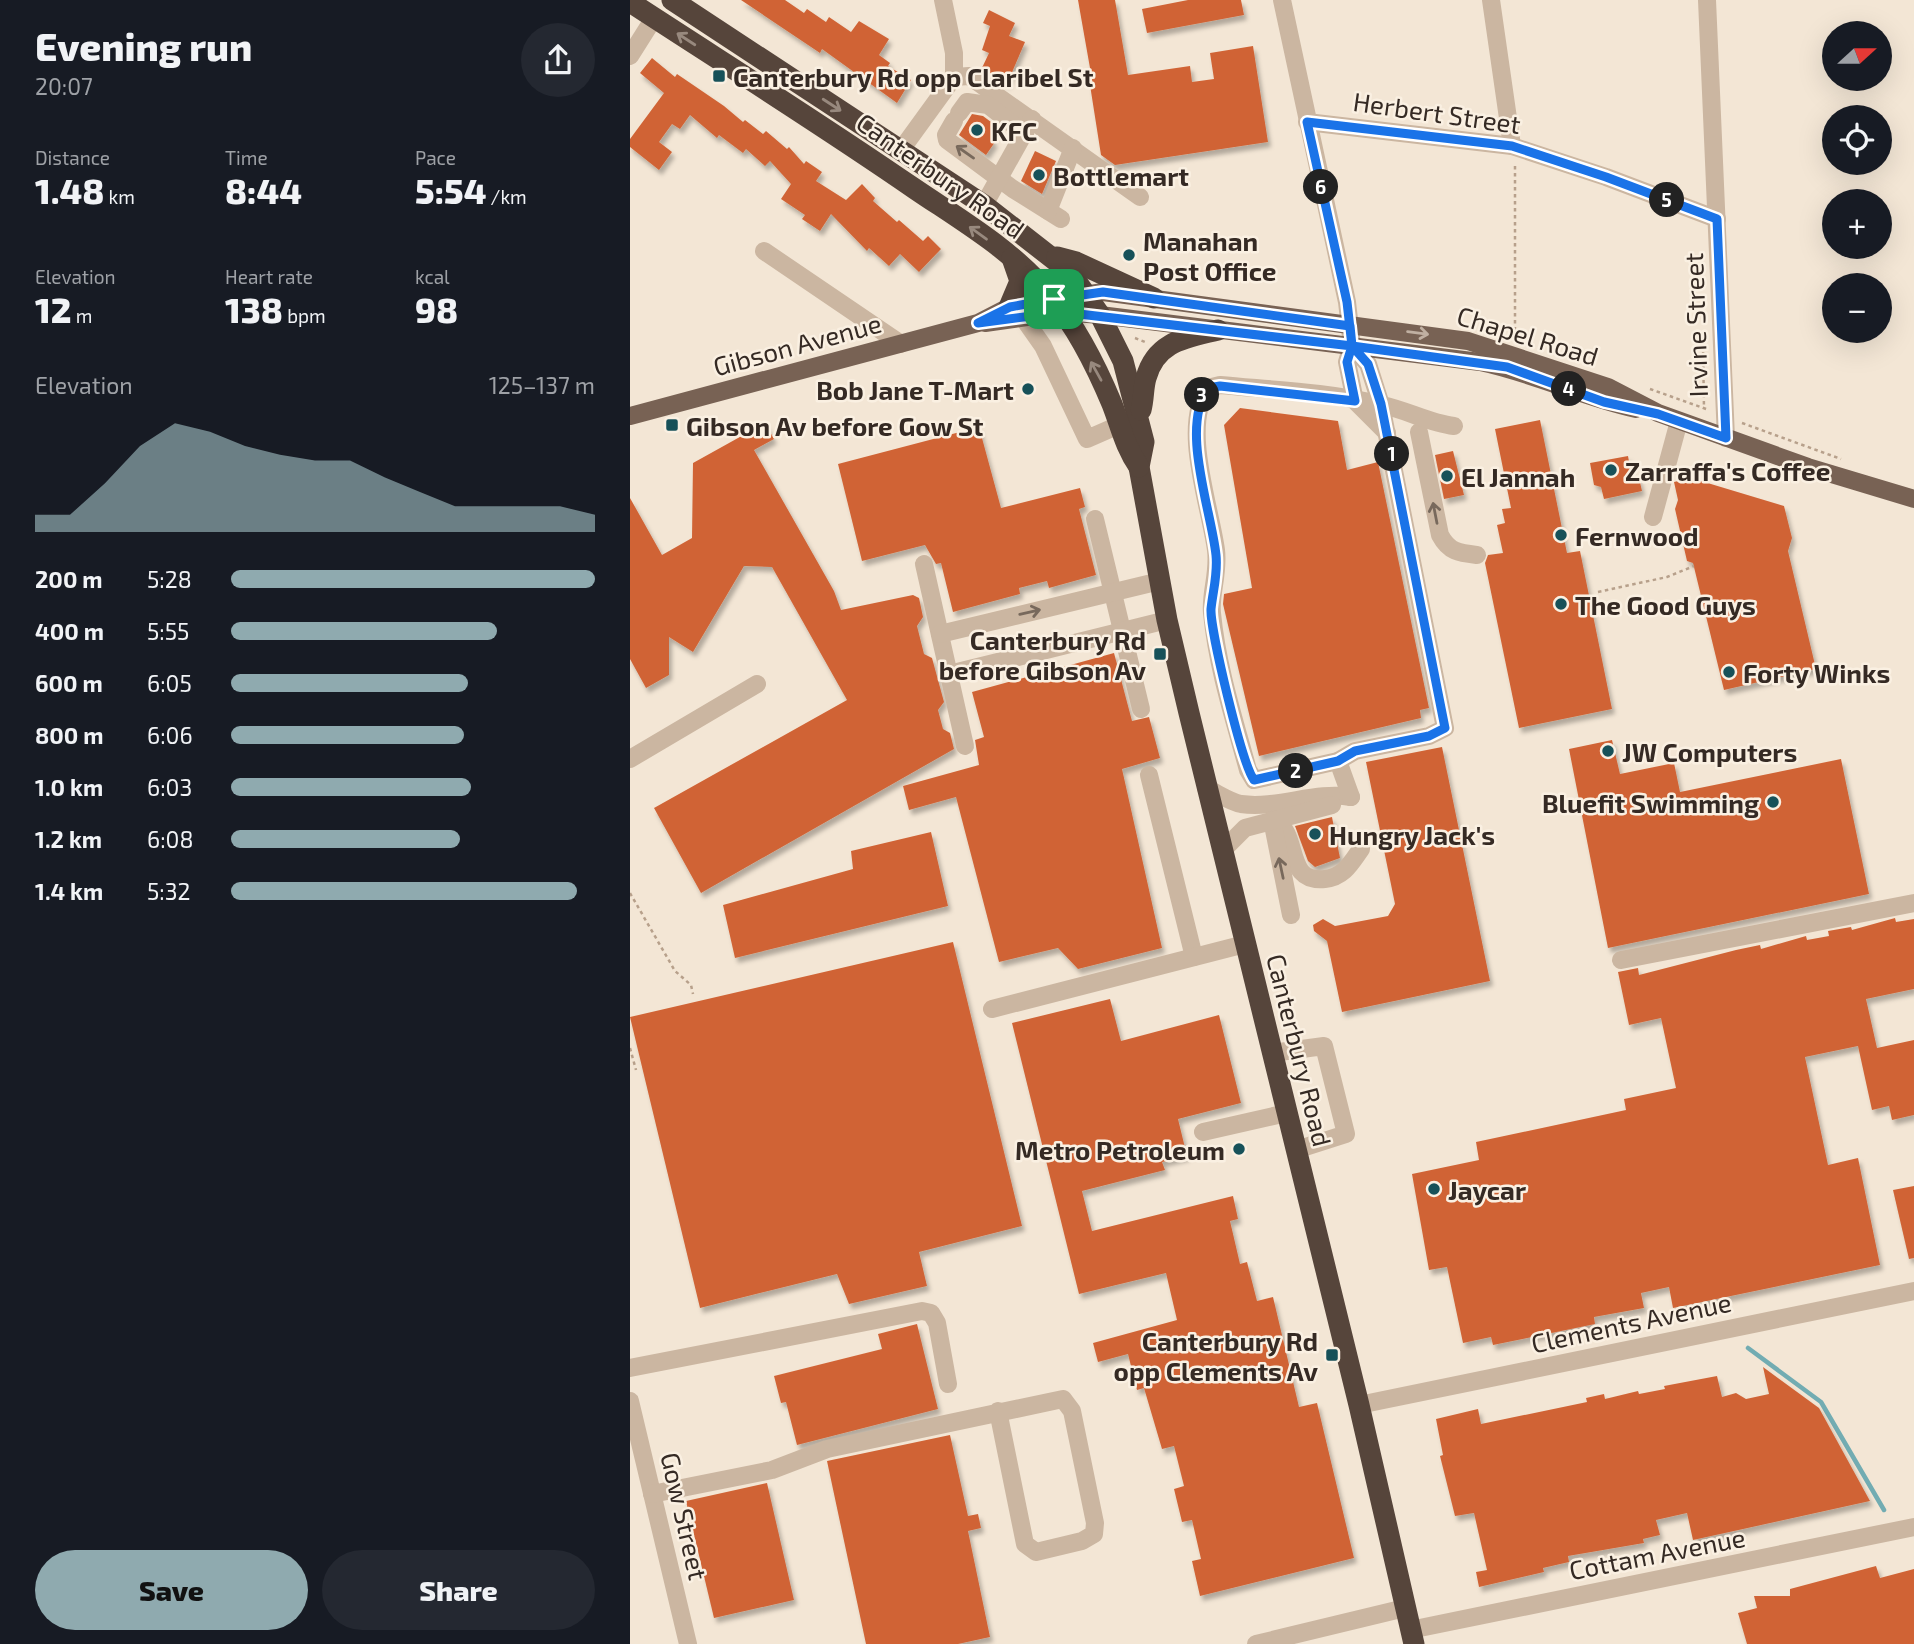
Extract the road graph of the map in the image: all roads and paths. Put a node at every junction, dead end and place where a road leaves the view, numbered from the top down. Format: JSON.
{"nodes":[{"id":1,"x":672,"y":0,"type":"edge"},
{"id":2,"x":943,"y":0,"type":"edge"},
{"id":3,"x":1282,"y":0,"type":"edge"},
{"id":4,"x":1491,"y":0,"type":"edge"},
{"id":5,"x":1707,"y":0,"type":"edge"},
{"id":6,"x":630,"y":2,"type":"edge"},
{"id":7,"x":654,"y":18,"type":"junction"},
{"id":8,"x":630,"y":56,"type":"edge"},
{"id":9,"x":954,"y":77,"type":"junction"},
{"id":10,"x":942,"y":93,"type":"junction"},
{"id":11,"x":959,"y":114,"type":"junction"},
{"id":12,"x":1307,"y":122,"type":"junction"},
{"id":13,"x":1028,"y":127,"type":"junction"},
{"id":14,"x":1512,"y":146,"type":"junction"},
{"id":15,"x":1073,"y":148,"type":"junction"},
{"id":16,"x":901,"y":150,"type":"junction"},
{"id":17,"x":1515,"y":166,"type":"dead end"},
{"id":18,"x":1000,"y":177,"type":"junction"},
{"id":19,"x":1140,"y":197,"type":"dead end"},
{"id":20,"x":984,"y":205,"type":"junction"},
{"id":21,"x":1717,"y":219,"type":"junction"},
{"id":22,"x":764,"y":251,"type":"dead end"},
{"id":23,"x":1048,"y":255,"type":"junction"},
{"id":24,"x":1011,"y":257,"type":"junction"},
{"id":25,"x":1086,"y":295,"type":"junction"},
{"id":26,"x":1154,"y":298,"type":"junction"},
{"id":27,"x":1058,"y":306,"type":"junction"},
{"id":28,"x":1017,"y":313,"type":"junction"},
{"id":29,"x":1100,"y":315,"type":"junction"},
{"id":30,"x":1350,"y":326,"type":"junction"},
{"id":31,"x":1218,"y":330,"type":"junction"},
{"id":32,"x":1515,"y":342,"type":"dead end"},
{"id":33,"x":901,"y":344,"type":"junction"},
{"id":34,"x":1703,"y":345,"type":"dead end"},
{"id":35,"x":1352,"y":346,"type":"junction"},
{"id":36,"x":1355,"y":401,"type":"junction"},
{"id":37,"x":1381,"y":404,"type":"junction"},
{"id":38,"x":1704,"y":408,"type":"dead end"},
{"id":39,"x":1658,"y":414,"type":"junction"},
{"id":40,"x":630,"y":416,"type":"edge"},
{"id":41,"x":1679,"y":421,"type":"junction"},
{"id":42,"x":1129,"y":422,"type":"junction"},
{"id":43,"x":1419,"y":432,"type":"junction"},
{"id":44,"x":1387,"y":434,"type":"junction"},
{"id":45,"x":1726,"y":438,"type":"junction"},
{"id":46,"x":1914,"y":499,"type":"edge"},
{"id":47,"x":1653,"y":517,"type":"dead end"},
{"id":48,"x":1095,"y":519,"type":"dead end"},
{"id":49,"x":1477,"y":555,"type":"dead end"},
{"id":50,"x":924,"y":564,"type":"dead end"},
{"id":51,"x":1694,"y":566,"type":"dead end"},
{"id":52,"x":1160,"y":581,"type":"junction"},
{"id":53,"x":1113,"y":592,"type":"junction"},
{"id":54,"x":1598,"y":592,"type":"dead end"},
{"id":55,"x":1167,"y":620,"type":"junction"},
{"id":56,"x":1122,"y":632,"type":"junction"},
{"id":57,"x":940,"y":634,"type":"junction"},
{"id":58,"x":949,"y":674,"type":"junction"},
{"id":59,"x":757,"y":684,"type":"dead end"},
{"id":60,"x":1141,"y":709,"type":"dead end"},
{"id":61,"x":965,"y":746,"type":"dead end"},
{"id":62,"x":630,"y":759,"type":"edge"},
{"id":63,"x":1338,"y":761,"type":"junction"},
{"id":64,"x":1149,"y":775,"type":"dead end"},
{"id":65,"x":1206,"y":788,"type":"junction"},
{"id":66,"x":1351,"y":797,"type":"junction"},
{"id":67,"x":1273,"y":820,"type":"junction"},
{"id":68,"x":1361,"y":849,"type":"dead end"},
{"id":69,"x":1222,"y":851,"type":"junction"},
{"id":70,"x":630,"y":892,"type":"edge"},
{"id":71,"x":1914,"y":903,"type":"edge"},
{"id":72,"x":1291,"y":915,"type":"dead end"},
{"id":73,"x":1245,"y":944,"type":"junction"},
{"id":74,"x":1194,"y":957,"type":"junction"},
{"id":75,"x":1621,"y":960,"type":"dead end"},
{"id":76,"x":693,"y":994,"type":"dead end"},
{"id":77,"x":992,"y":1009,"type":"dead end"},
{"id":78,"x":630,"y":1048,"type":"edge"},
{"id":79,"x":1272,"y":1053,"type":"junction"},
{"id":80,"x":636,"y":1070,"type":"dead end"},
{"id":81,"x":1287,"y":1113,"type":"junction"},
{"id":82,"x":1203,"y":1132,"type":"dead end"},
{"id":83,"x":1296,"y":1150,"type":"junction"},
{"id":84,"x":1914,"y":1291,"type":"edge"},
{"id":85,"x":630,"y":1368,"type":"edge"},
{"id":86,"x":948,"y":1384,"type":"dead end"},
{"id":87,"x":630,"y":1401,"type":"edge"},
{"id":88,"x":1359,"y":1405,"type":"junction"},
{"id":89,"x":998,"y":1411,"type":"junction"},
{"id":90,"x":638,"y":1470,"type":"edge"},
{"id":91,"x":652,"y":1494,"type":"junction"},
{"id":92,"x":1914,"y":1527,"type":"edge"},
{"id":93,"x":1405,"y":1608,"type":"junction"},
{"id":94,"x":1412,"y":1637,"type":"edge"},
{"id":95,"x":688,"y":1644,"type":"edge"},
{"id":96,"x":1256,"y":1644,"type":"edge"}],
"edges":[{"from":1,"to":16,"type":"highway","name":"Canterbury Road","one_way":true},
{"from":2,"to":9,"type":"street"},
{"from":3,"to":12,"type":"street"},
{"from":4,"to":14,"type":"street"},
{"from":5,"to":21,"type":"street","name":"Irvine Street"},
{"from":6,"to":7,"type":"highway","name":"Canterbury Road"},
{"from":7,"to":8,"type":"street"},
{"from":24,"to":7,"type":"highway","name":"Canterbury Road","one_way":true},
{"from":9,"to":10,"type":"street"},
{"from":9,"to":13,"type":"street"},
{"from":10,"to":11,"type":"street"},
{"from":10,"to":16,"type":"street"},
{"from":11,"to":13,"type":"street"},
{"from":18,"to":11,"type":"street","one_way":true},
{"from":12,"to":14,"type":"street","name":"Herbert Street"},
{"from":12,"to":30,"type":"street"},
{"from":13,"to":15,"type":"street"},
{"from":13,"to":18,"type":"street"},
{"from":14,"to":21,"type":"street","name":"Herbert Street"},
{"from":15,"to":18,"type":"street"},
{"from":15,"to":19,"type":"street"},
{"from":16,"to":20,"type":"highway","name":"Canterbury Road"},
{"from":17,"to":32,"type":"path"},
{"from":18,"to":20,"type":"street"},
{"from":20,"to":23,"type":"highway","name":"Canterbury Road"},
{"from":21,"to":45,"type":"street","name":"Irvine Street"},
{"from":22,"to":33,"type":"street"},
{"from":23,"to":25,"type":"highway","name":"Canterbury Road"},
{"from":23,"to":26,"type":"highway"},
{"from":24,"to":27,"type":"highway","name":"Canterbury Road"},
{"from":24,"to":28,"type":"highway"},
{"from":25,"to":26,"type":"main road","name":"Chapel Road"},
{"from":25,"to":27,"type":"main road","name":"Gibson Avenue"},
{"from":25,"to":29,"type":"highway","name":"Canterbury Road"},
{"from":26,"to":30,"type":"main road","name":"Chapel Road"},
{"from":27,"to":28,"type":"main road","name":"Gibson Avenue"},
{"from":27,"to":29,"type":"main road","name":"Gibson Avenue"},
{"from":42,"to":27,"type":"highway","name":"Canterbury Road","one_way":true},
{"from":28,"to":33,"type":"main road","name":"Gibson Avenue"},
{"from":28,"to":42,"type":"street"},
{"from":29,"to":31,"type":"main road","name":"Chapel Road"},
{"from":29,"to":42,"type":"highway","name":"Canterbury Road"},
{"from":30,"to":35,"type":"street"},
{"from":30,"to":39,"type":"main road","name":"Chapel Road","one_way":true},
{"from":31,"to":35,"type":"main road","name":"Chapel Road"},
{"from":31,"to":42,"type":"highway"},
{"from":33,"to":40,"type":"main road","name":"Gibson Avenue"},
{"from":34,"to":38,"type":"path"},
{"from":35,"to":36,"type":"street"},
{"from":35,"to":37,"type":"street"},
{"from":35,"to":39,"type":"main road","name":"Chapel Road"},
{"from":36,"to":37,"type":"street"},
{"from":36,"to":44,"type":"street"},
{"from":36,"to":63,"type":"street"},
{"from":37,"to":43,"type":"street"},
{"from":37,"to":44,"type":"street"},
{"from":39,"to":41,"type":"main road","name":"Chapel Road"},
{"from":41,"to":45,"type":"main road","name":"Chapel Road"},
{"from":41,"to":47,"type":"street"},
{"from":42,"to":52,"type":"highway","name":"Canterbury Road"},
{"from":43,"to":44,"type":"street"},
{"from":49,"to":43,"type":"street","one_way":true},
{"from":44,"to":63,"type":"street"},
{"from":45,"to":46,"type":"main road","name":"Chapel Road"},
{"from":48,"to":53,"type":"street"},
{"from":50,"to":57,"type":"street"},
{"from":51,"to":54,"type":"path"},
{"from":52,"to":53,"type":"street"},
{"from":52,"to":55,"type":"highway","name":"Canterbury Road"},
{"from":53,"to":56,"type":"street"},
{"from":57,"to":53,"type":"street","one_way":true},
{"from":55,"to":56,"type":"street"},
{"from":55,"to":65,"type":"highway","name":"Canterbury Road"},
{"from":56,"to":58,"type":"street"},
{"from":56,"to":60,"type":"street"},
{"from":57,"to":58,"type":"street"},
{"from":58,"to":61,"type":"street"},
{"from":59,"to":62,"type":"street"},
{"from":63,"to":66,"type":"street"},
{"from":64,"to":74,"type":"street"},
{"from":65,"to":66,"type":"street"},
{"from":65,"to":69,"type":"highway","name":"Canterbury Road"},
{"from":66,"to":67,"type":"street"},
{"from":67,"to":68,"type":"street"},
{"from":67,"to":69,"type":"street"},
{"from":72,"to":67,"type":"street","one_way":true},
{"from":69,"to":73,"type":"highway","name":"Canterbury Road"},
{"from":70,"to":76,"type":"path"},
{"from":71,"to":75,"type":"street"},
{"from":73,"to":74,"type":"street"},
{"from":73,"to":79,"type":"highway","name":"Canterbury Road"},
{"from":74,"to":77,"type":"street"},
{"from":78,"to":80,"type":"path"},
{"from":79,"to":81,"type":"highway","name":"Canterbury Road"},
{"from":79,"to":83,"type":"street"},
{"from":81,"to":82,"type":"street"},
{"from":81,"to":83,"type":"highway","name":"Canterbury Road"},
{"from":83,"to":88,"type":"highway","name":"Canterbury Road"},
{"from":84,"to":88,"type":"street","name":"Clements Avenue"},
{"from":85,"to":86,"type":"street"},
{"from":87,"to":90,"type":"street","name":"Gow Street"},
{"from":88,"to":93,"type":"highway","name":"Canterbury Road"},
{"from":89,"to":89,"type":"street"},
{"from":89,"to":91,"type":"street"},
{"from":90,"to":91,"type":"street","name":"Gow Street"},
{"from":91,"to":95,"type":"street","name":"Gow Street"},
{"from":92,"to":94,"type":"street","name":"Cottam Avenue"},
{"from":93,"to":94,"type":"highway","name":"Canterbury Road"},
{"from":93,"to":96,"type":"street"}]}
